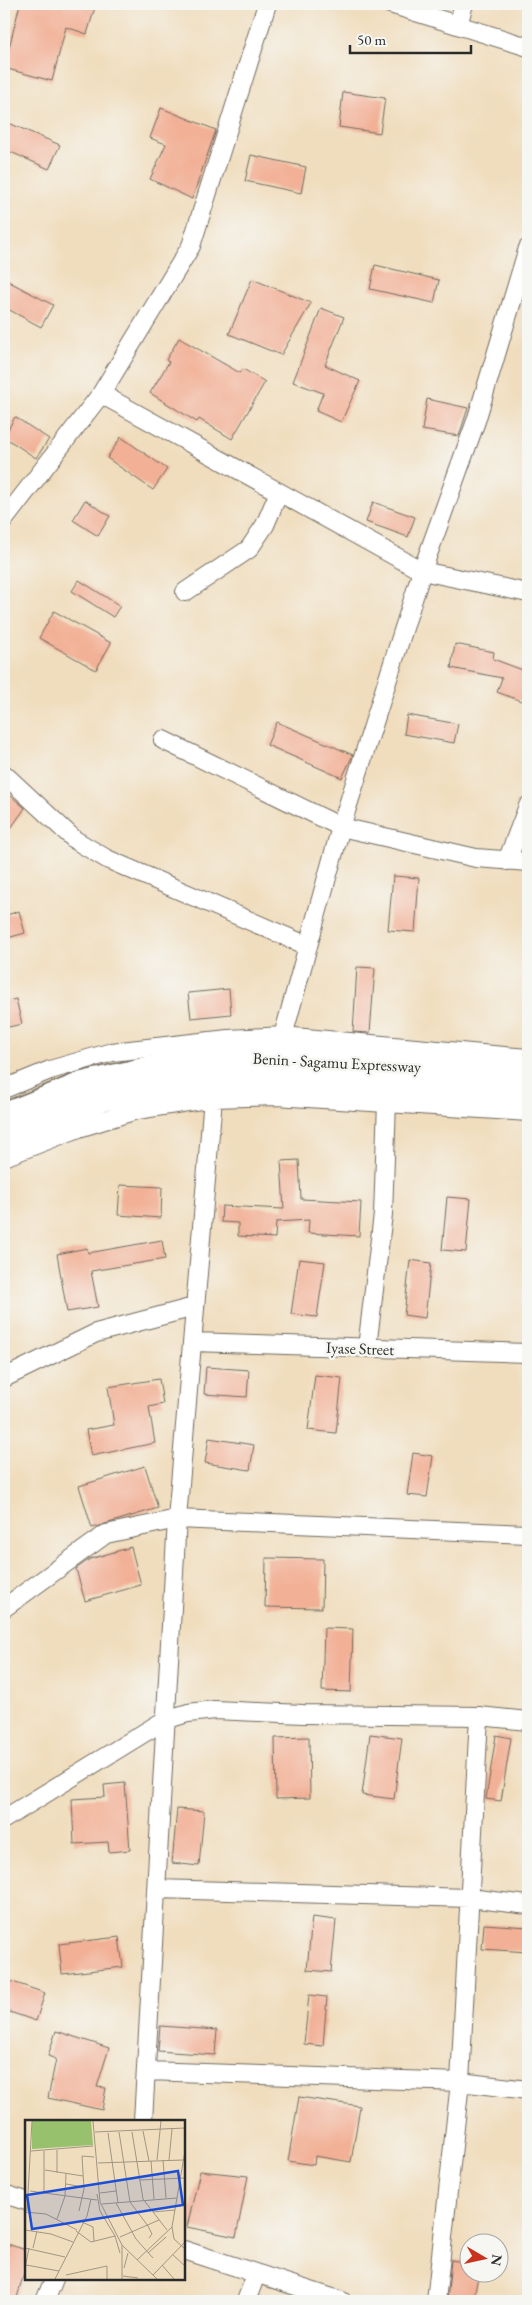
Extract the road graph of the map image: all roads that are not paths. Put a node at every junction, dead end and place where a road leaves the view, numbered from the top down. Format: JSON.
{"nodes":[{"id":1,"x":267,"y":4,"type":"edge"},
{"id":2,"x":390,"y":4,"type":"edge"},
{"id":3,"x":464,"y":4,"type":"edge"},
{"id":4,"x":458,"y":25,"type":"junction"},
{"id":5,"x":528,"y":47,"type":"edge"},
{"id":6,"x":528,"y":248,"type":"edge"},
{"id":7,"x":525,"y":267,"type":"edge"},
{"id":8,"x":101,"y":394,"type":"junction"},
{"id":9,"x":279,"y":492,"type":"junction"},
{"id":10,"x":4,"y":520,"type":"edge"},
{"id":11,"x":422,"y":570,"type":"junction"},
{"id":12,"x":185,"y":592,"type":"dead end"},
{"id":13,"x":528,"y":593,"type":"edge"},
{"id":14,"x":163,"y":740,"type":"dead end"},
{"id":15,"x":4,"y":774,"type":"edge"},
{"id":16,"x":528,"y":806,"type":"edge"},
{"id":17,"x":341,"y":827,"type":"junction"},
{"id":18,"x":507,"y":860,"type":"junction"},
{"id":19,"x":528,"y":862,"type":"edge"},
{"id":20,"x":308,"y":946,"type":"junction"},
{"id":21,"x":283,"y":1036,"type":"junction"},
{"id":22,"x":528,"y":1058,"type":"edge"},
{"id":23,"x":528,"y":1075,"type":"edge"},
{"id":24,"x":4,"y":1089,"type":"edge"},
{"id":25,"x":213,"y":1098,"type":"junction"},
{"id":26,"x":528,"y":1098,"type":"edge"},
{"id":27,"x":387,"y":1102,"type":"junction"},
{"id":28,"x":528,"y":1112,"type":"edge"},
{"id":29,"x":4,"y":1116,"type":"edge"},
{"id":30,"x":4,"y":1137,"type":"edge"},
{"id":31,"x":4,"y":1157,"type":"edge"},
{"id":32,"x":194,"y":1307,"type":"junction"},
{"id":33,"x":192,"y":1342,"type":"junction"},
{"id":34,"x":367,"y":1348,"type":"junction"},
{"id":35,"x":528,"y":1353,"type":"edge"},
{"id":36,"x":4,"y":1378,"type":"edge"},
{"id":37,"x":177,"y":1519,"type":"junction"},
{"id":38,"x":528,"y":1534,"type":"edge"},
{"id":39,"x":4,"y":1608,"type":"edge"},
{"id":40,"x":479,"y":1716,"type":"junction"},
{"id":41,"x":164,"y":1720,"type":"junction"},
{"id":42,"x":528,"y":1721,"type":"edge"},
{"id":43,"x":4,"y":1819,"type":"edge"},
{"id":44,"x":157,"y":1889,"type":"junction"},
{"id":45,"x":469,"y":1898,"type":"junction"},
{"id":46,"x":528,"y":1905,"type":"edge"},
{"id":47,"x":147,"y":2070,"type":"junction"},
{"id":48,"x":460,"y":2082,"type":"junction"},
{"id":49,"x":528,"y":2090,"type":"edge"},
{"id":50,"x":143,"y":2120,"type":"edge"},
{"id":51,"x":4,"y":2194,"type":"edge"},
{"id":52,"x":25,"y":2201,"type":"edge"},
{"id":53,"x":185,"y":2250,"type":"edge"},
{"id":54,"x":256,"y":2274,"type":"junction"},
{"id":55,"x":54,"y":2280,"type":"edge"},
{"id":56,"x":45,"y":2301,"type":"edge"},
{"id":57,"x":246,"y":2301,"type":"edge"},
{"id":58,"x":342,"y":2301,"type":"edge"},
{"id":59,"x":436,"y":2301,"type":"edge"}],
"edges":[{"from":1,"to":8,"type":"street"},
{"from":2,"to":4,"type":"street"},
{"from":3,"to":4,"type":"street"},
{"from":4,"to":5,"type":"street"},
{"from":6,"to":7,"type":"street"},
{"from":7,"to":11,"type":"street"},
{"from":8,"to":9,"type":"street"},
{"from":8,"to":10,"type":"street"},
{"from":9,"to":11,"type":"street"},
{"from":9,"to":12,"type":"street"},
{"from":11,"to":13,"type":"street"},
{"from":11,"to":17,"type":"street"},
{"from":14,"to":17,"type":"street"},
{"from":15,"to":20,"type":"street"},
{"from":16,"to":18,"type":"street"},
{"from":17,"to":18,"type":"street"},
{"from":17,"to":20,"type":"street"},
{"from":18,"to":19,"type":"street"},
{"from":20,"to":21,"type":"street"},
{"from":21,"to":22,"type":"street"},
{"from":21,"to":24,"type":"street"},
{"from":23,"to":29,"type":"highway","name":"Benin - Sagamu Expressway"},
{"from":25,"to":27,"type":"street"},
{"from":25,"to":31,"type":"street"},
{"from":25,"to":32,"type":"street"},
{"from":26,"to":30,"type":"highway"},
{"from":27,"to":28,"type":"street"},
{"from":27,"to":34,"type":"street"},
{"from":32,"to":33,"type":"street"},
{"from":32,"to":36,"type":"street"},
{"from":33,"to":34,"type":"street","name":"Iyase Street"},
{"from":33,"to":37,"type":"street"},
{"from":34,"to":35,"type":"street","name":"Iyase Street"},
{"from":37,"to":38,"type":"street"},
{"from":37,"to":39,"type":"street"},
{"from":37,"to":41,"type":"street"},
{"from":40,"to":41,"type":"street"},
{"from":40,"to":42,"type":"street"},
{"from":40,"to":45,"type":"street"},
{"from":41,"to":43,"type":"street"},
{"from":41,"to":44,"type":"street"},
{"from":44,"to":45,"type":"street"},
{"from":44,"to":47,"type":"street"},
{"from":45,"to":46,"type":"street"},
{"from":45,"to":48,"type":"street"},
{"from":47,"to":48,"type":"street"},
{"from":47,"to":50,"type":"street"},
{"from":48,"to":49,"type":"street"},
{"from":48,"to":59,"type":"street"},
{"from":51,"to":52,"type":"street"},
{"from":53,"to":54,"type":"street"},
{"from":54,"to":57,"type":"street"},
{"from":54,"to":58,"type":"street"},
{"from":55,"to":56,"type":"street"}]}
